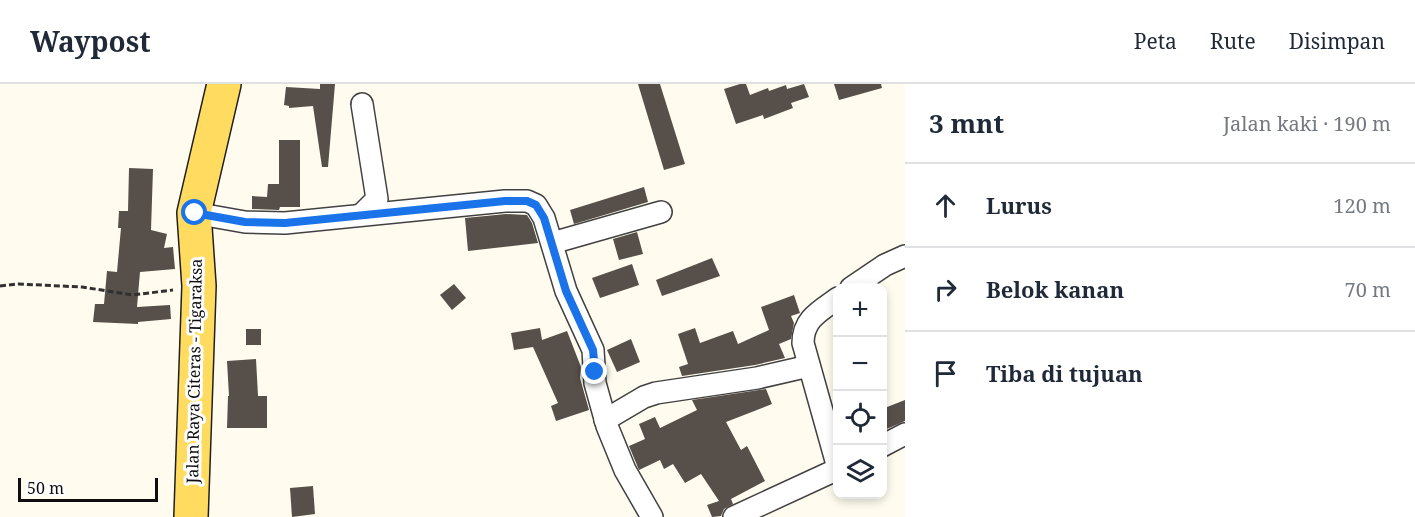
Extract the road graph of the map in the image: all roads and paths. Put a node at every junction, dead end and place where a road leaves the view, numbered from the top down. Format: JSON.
{"nodes":[{"id":1,"x":224,"y":84,"type":"edge"},
{"id":2,"x":362,"y":104,"type":"dead end"},
{"id":3,"x":661,"y":212,"type":"dead end"},
{"id":4,"x":195,"y":213,"type":"junction"},
{"id":5,"x":362,"y":214,"type":"junction"},
{"id":6,"x":552,"y":243,"type":"junction"},
{"id":7,"x":905,"y":256,"type":"edge"},
{"id":8,"x":859,"y":283,"type":"edge"},
{"id":9,"x":0,"y":286,"type":"edge"},
{"id":10,"x":199,"y":286,"type":"junction"},
{"id":11,"x":833,"y":301,"type":"edge"},
{"id":12,"x":809,"y":366,"type":"junction"},
{"id":13,"x":605,"y":420,"type":"junction"},
{"id":14,"x":905,"y":434,"type":"edge"},
{"id":15,"x":884,"y":445,"type":"edge"},
{"id":16,"x":833,"y":453,"type":"edge"},
{"id":17,"x":833,"y":470,"type":"edge"},
{"id":18,"x":191,"y":517,"type":"edge"},
{"id":19,"x":652,"y":517,"type":"edge"},
{"id":20,"x":734,"y":517,"type":"edge"}],
"edges":[{"from":1,"to":4,"type":"main road","name":"Jalan Raya Citeras - Tigaraksa"},
{"from":2,"to":5,"type":"street"},
{"from":3,"to":6,"type":"street"},
{"from":4,"to":5,"type":"street"},
{"from":4,"to":10,"type":"main road","name":"Jalan Raya Citeras - Tigaraksa"},
{"from":5,"to":6,"type":"street"},
{"from":6,"to":13,"type":"street"},
{"from":7,"to":8,"type":"street"},
{"from":9,"to":10,"type":"path"},
{"from":10,"to":18,"type":"main road","name":"Jalan Raya Citeras - Tigaraksa"},
{"from":11,"to":12,"type":"street"},
{"from":12,"to":13,"type":"street"},
{"from":12,"to":16,"type":"street"},
{"from":13,"to":19,"type":"street"},
{"from":14,"to":15,"type":"street"},
{"from":17,"to":20,"type":"street"}]}
